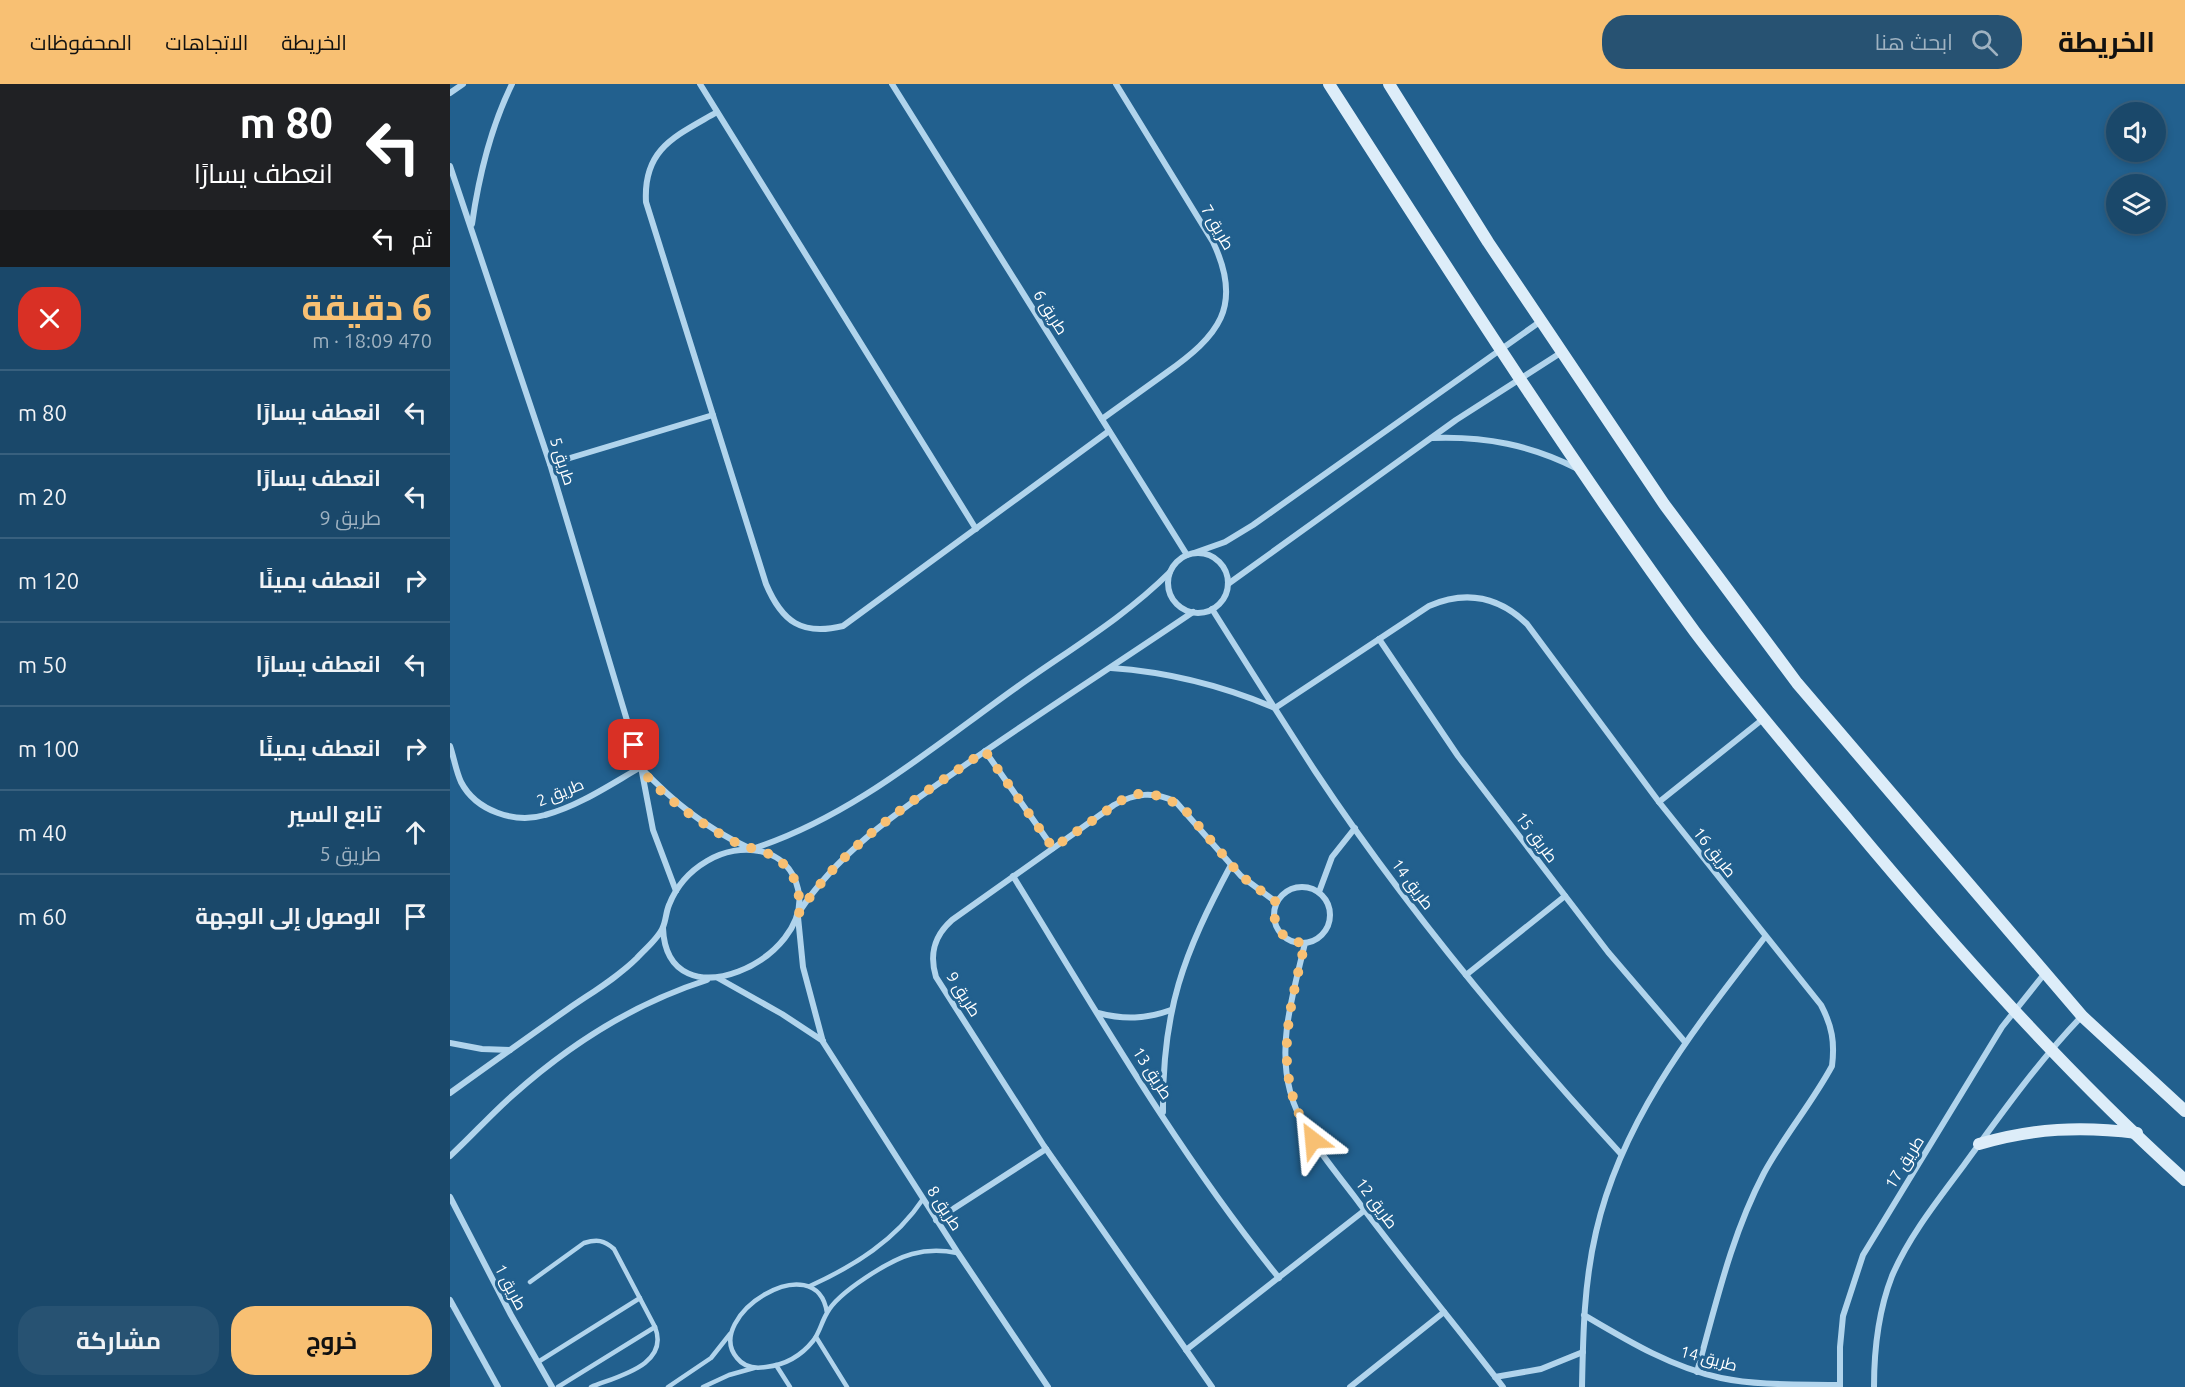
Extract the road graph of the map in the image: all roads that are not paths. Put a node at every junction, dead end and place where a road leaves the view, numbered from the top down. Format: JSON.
{"nodes":[{"id":1,"x":463,"y":84,"type":"edge"},
{"id":2,"x":512,"y":84,"type":"edge"},
{"id":3,"x":700,"y":84,"type":"edge"},
{"id":4,"x":892,"y":84,"type":"edge"},
{"id":5,"x":1116,"y":84,"type":"edge"},
{"id":6,"x":1329,"y":84,"type":"edge"},
{"id":7,"x":1389,"y":84,"type":"edge"},
{"id":8,"x":450,"y":93,"type":"edge"},
{"id":9,"x":717,"y":112,"type":"junction"},
{"id":10,"x":450,"y":166,"type":"edge"},
{"id":11,"x":472,"y":225,"type":"junction"},
{"id":12,"x":1541,"y":321,"type":"junction"},
{"id":13,"x":1499,"y":349,"type":"junction"},
{"id":14,"x":1562,"y":352,"type":"junction"},
{"id":15,"x":1520,"y":379,"type":"junction"},
{"id":16,"x":713,"y":415,"type":"junction"},
{"id":17,"x":1102,"y":419,"type":"junction"},
{"id":18,"x":1109,"y":431,"type":"junction"},
{"id":19,"x":1431,"y":438,"type":"junction"},
{"id":20,"x":550,"y":464,"type":"junction"},
{"id":21,"x":1584,"y":472,"type":"junction"},
{"id":22,"x":976,"y":529,"type":"junction"},
{"id":23,"x":1191,"y":554,"type":"junction"},
{"id":24,"x":1170,"y":572,"type":"junction"},
{"id":25,"x":1228,"y":584,"type":"junction"},
{"id":26,"x":1212,"y":609,"type":"junction"},
{"id":27,"x":1193,"y":612,"type":"junction"},
{"id":28,"x":1379,"y":639,"type":"junction"},
{"id":29,"x":1111,"y":668,"type":"junction"},
{"id":30,"x":1275,"y":708,"type":"junction"},
{"id":31,"x":1763,"y":719,"type":"junction"},
{"id":32,"x":450,"y":746,"type":"edge"},
{"id":33,"x":985,"y":751,"type":"junction"},
{"id":34,"x":641,"y":767,"type":"junction"},
{"id":35,"x":1659,"y":802,"type":"junction"},
{"id":36,"x":1355,"y":828,"type":"junction"},
{"id":37,"x":752,"y":848,"type":"junction"},
{"id":38,"x":1053,"y":848,"type":"junction"},
{"id":39,"x":1231,"y":866,"type":"junction"},
{"id":40,"x":1013,"y":876,"type":"junction"},
{"id":41,"x":676,"y":891,"type":"junction"},
{"id":42,"x":1319,"y":892,"type":"junction"},
{"id":43,"x":1565,"y":896,"type":"junction"},
{"id":44,"x":1276,"y":902,"type":"junction"},
{"id":45,"x":798,"y":914,"type":"junction"},
{"id":46,"x":663,"y":928,"type":"junction"},
{"id":47,"x":1765,"y":937,"type":"junction"},
{"id":48,"x":1305,"y":943,"type":"junction"},
{"id":49,"x":2045,"y":973,"type":"junction"},
{"id":50,"x":1466,"y":975,"type":"junction"},
{"id":51,"x":715,"y":978,"type":"junction"},
{"id":52,"x":1171,"y":1010,"type":"junction"},
{"id":53,"x":2013,"y":1011,"type":"junction"},
{"id":54,"x":1097,"y":1013,"type":"junction"},
{"id":55,"x":2082,"y":1016,"type":"junction"},
{"id":56,"x":823,"y":1042,"type":"junction"},
{"id":57,"x":1685,"y":1042,"type":"junction"},
{"id":58,"x":450,"y":1043,"type":"edge"},
{"id":59,"x":2050,"y":1049,"type":"junction"},
{"id":60,"x":511,"y":1050,"type":"junction"},
{"id":61,"x":450,"y":1094,"type":"edge"},
{"id":62,"x":2185,"y":1111,"type":"edge"},
{"id":63,"x":1163,"y":1113,"type":"junction"},
{"id":64,"x":2137,"y":1133,"type":"junction"},
{"id":65,"x":1979,"y":1144,"type":"junction"},
{"id":66,"x":1046,"y":1149,"type":"junction"},
{"id":67,"x":1621,"y":1154,"type":"junction"},
{"id":68,"x":450,"y":1156,"type":"edge"},
{"id":69,"x":2185,"y":1180,"type":"edge"},
{"id":70,"x":450,"y":1197,"type":"edge"},
{"id":71,"x":923,"y":1199,"type":"junction"},
{"id":72,"x":1365,"y":1210,"type":"junction"},
{"id":73,"x":936,"y":1220,"type":"junction"},
{"id":74,"x":958,"y":1253,"type":"junction"},
{"id":75,"x":1279,"y":1278,"type":"junction"},
{"id":76,"x":530,"y":1282,"type":"dead end"},
{"id":77,"x":810,"y":1286,"type":"junction"},
{"id":78,"x":640,"y":1298,"type":"junction"},
{"id":79,"x":450,"y":1300,"type":"edge"},
{"id":80,"x":1444,"y":1312,"type":"junction"},
{"id":81,"x":827,"y":1313,"type":"junction"},
{"id":82,"x":1584,"y":1315,"type":"junction"},
{"id":83,"x":655,"y":1327,"type":"junction"},
{"id":84,"x":731,"y":1331,"type":"junction"},
{"id":85,"x":816,"y":1337,"type":"junction"},
{"id":86,"x":1186,"y":1350,"type":"junction"},
{"id":87,"x":1583,"y":1352,"type":"junction"},
{"id":88,"x":538,"y":1362,"type":"junction"},
{"id":89,"x":776,"y":1365,"type":"junction"},
{"id":90,"x":755,"y":1368,"type":"junction"},
{"id":91,"x":1697,"y":1372,"type":"junction"},
{"id":92,"x":1495,"y":1377,"type":"junction"},
{"id":93,"x":1840,"y":1386,"type":"edge"},
{"id":94,"x":498,"y":1387,"type":"edge"},
{"id":95,"x":552,"y":1387,"type":"edge"},
{"id":96,"x":558,"y":1387,"type":"edge"},
{"id":97,"x":591,"y":1387,"type":"edge"},
{"id":98,"x":668,"y":1387,"type":"edge"},
{"id":99,"x":703,"y":1387,"type":"edge"},
{"id":100,"x":790,"y":1387,"type":"edge"},
{"id":101,"x":847,"y":1387,"type":"edge"},
{"id":102,"x":1048,"y":1387,"type":"edge"},
{"id":103,"x":1212,"y":1387,"type":"edge"},
{"id":104,"x":1350,"y":1387,"type":"edge"},
{"id":105,"x":1503,"y":1387,"type":"edge"},
{"id":106,"x":1582,"y":1387,"type":"edge"},
{"id":107,"x":1874,"y":1387,"type":"edge"}],
"edges":[{"from":1,"to":8,"type":"street"},
{"from":2,"to":11,"type":"street"},
{"from":3,"to":9,"type":"street"},
{"from":4,"to":17,"type":"street","name":"طريق 6"},
{"from":5,"to":17,"type":"street","name":"طريق 7"},
{"from":6,"to":13,"type":"street"},
{"from":7,"to":12,"type":"street"},
{"from":9,"to":16,"type":"street"},
{"from":9,"to":22,"type":"street"},
{"from":10,"to":11,"type":"street","name":"طريق 5"},
{"from":11,"to":20,"type":"street","name":"طريق 5"},
{"from":12,"to":13,"type":"street"},
{"from":12,"to":14,"type":"street"},
{"from":13,"to":15,"type":"street"},
{"from":13,"to":23,"type":"street"},
{"from":14,"to":15,"type":"street"},
{"from":14,"to":49,"type":"street"},
{"from":15,"to":19,"type":"street"},
{"from":15,"to":21,"type":"street"},
{"from":16,"to":20,"type":"street"},
{"from":16,"to":22,"type":"street"},
{"from":17,"to":18,"type":"street","name":"طريق 6"},
{"from":18,"to":22,"type":"street"},
{"from":18,"to":23,"type":"street","name":"طريق 6"},
{"from":19,"to":21,"type":"street"},
{"from":19,"to":25,"type":"street"},
{"from":20,"to":34,"type":"street","name":"طريق 5"},
{"from":21,"to":31,"type":"street"},
{"from":23,"to":24,"type":"street"},
{"from":23,"to":25,"type":"street"},
{"from":24,"to":27,"type":"street"},
{"from":24,"to":37,"type":"street"},
{"from":25,"to":26,"type":"street"},
{"from":26,"to":27,"type":"street"},
{"from":26,"to":30,"type":"street","name":"طريق 14"},
{"from":27,"to":29,"type":"street"},
{"from":28,"to":30,"type":"street","name":"طريق 16"},
{"from":28,"to":35,"type":"street","name":"طريق 16"},
{"from":28,"to":43,"type":"street","name":"طريق 15"},
{"from":29,"to":30,"type":"street"},
{"from":29,"to":33,"type":"street"},
{"from":30,"to":36,"type":"street","name":"طريق 14"},
{"from":31,"to":35,"type":"street"},
{"from":31,"to":53,"type":"street"},
{"from":32,"to":34,"type":"street","name":"طريق 2"},
{"from":33,"to":38,"type":"street"},
{"from":33,"to":45,"type":"street"},
{"from":34,"to":37,"type":"street","name":"طريق 5"},
{"from":34,"to":41,"type":"street","name":"طريق 5"},
{"from":35,"to":47,"type":"street","name":"طريق 16"},
{"from":36,"to":42,"type":"street"},
{"from":36,"to":50,"type":"street","name":"طريق 14"},
{"from":37,"to":41,"type":"street"},
{"from":37,"to":45,"type":"street"},
{"from":38,"to":39,"type":"street","name":"طريق 9"},
{"from":38,"to":40,"type":"street","name":"طريق 9"},
{"from":39,"to":44,"type":"street","name":"طريق 9"},
{"from":39,"to":52,"type":"street"},
{"from":40,"to":54,"type":"street","name":"طريق 13"},
{"from":40,"to":66,"type":"street","name":"طريق 9"},
{"from":41,"to":46,"type":"street"},
{"from":42,"to":44,"type":"street"},
{"from":42,"to":48,"type":"street"},
{"from":43,"to":50,"type":"street"},
{"from":43,"to":57,"type":"street","name":"طريق 15"},
{"from":44,"to":48,"type":"street"},
{"from":45,"to":51,"type":"street"},
{"from":45,"to":56,"type":"street","name":"طريق 8"},
{"from":46,"to":51,"type":"street"},
{"from":46,"to":60,"type":"street"},
{"from":47,"to":57,"type":"street"},
{"from":47,"to":91,"type":"street","name":"طريق 16"},
{"from":48,"to":72,"type":"street","name":"طريق 12"},
{"from":49,"to":53,"type":"street","name":"طريق 17"},
{"from":49,"to":55,"type":"street"},
{"from":50,"to":67,"type":"street","name":"طريق 14"},
{"from":51,"to":56,"type":"street","name":"طريق 8"},
{"from":51,"to":68,"type":"street"},
{"from":52,"to":54,"type":"street"},
{"from":52,"to":63,"type":"street"},
{"from":53,"to":59,"type":"street"},
{"from":53,"to":93,"type":"street","name":"طريق 17"},
{"from":54,"to":63,"type":"street","name":"طريق 13"},
{"from":55,"to":59,"type":"street"},
{"from":55,"to":62,"type":"street"},
{"from":56,"to":71,"type":"street","name":"طريق 8"},
{"from":57,"to":67,"type":"street"},
{"from":58,"to":60,"type":"street"},
{"from":59,"to":64,"type":"street"},
{"from":59,"to":65,"type":"street"},
{"from":60,"to":61,"type":"street"},
{"from":63,"to":75,"type":"street","name":"طريق 13"},
{"from":64,"to":65,"type":"street"},
{"from":64,"to":69,"type":"street"},
{"from":65,"to":107,"type":"street"},
{"from":66,"to":73,"type":"street"},
{"from":66,"to":86,"type":"street","name":"طريق 9"},
{"from":67,"to":82,"type":"street"},
{"from":70,"to":88,"type":"street","name":"طريق 1"},
{"from":71,"to":73,"type":"street","name":"طريق 8"},
{"from":71,"to":77,"type":"lane"},
{"from":72,"to":75,"type":"street"},
{"from":72,"to":80,"type":"street","name":"طريق 12"},
{"from":73,"to":74,"type":"street","name":"طريق 8"},
{"from":74,"to":81,"type":"lane"},
{"from":74,"to":102,"type":"street","name":"طريق 8"},
{"from":75,"to":86,"type":"street"},
{"from":76,"to":78,"type":"lane"},
{"from":77,"to":81,"type":"lane"},
{"from":77,"to":84,"type":"lane"},
{"from":78,"to":83,"type":"lane"},
{"from":78,"to":88,"type":"lane"},
{"from":79,"to":94,"type":"street"},
{"from":80,"to":92,"type":"street","name":"طريق 12"},
{"from":80,"to":104,"type":"street"},
{"from":81,"to":85,"type":"lane"},
{"from":82,"to":87,"type":"street"},
{"from":82,"to":91,"type":"street","name":"طريق 14"},
{"from":83,"to":96,"type":"lane"},
{"from":83,"to":97,"type":"lane"},
{"from":84,"to":90,"type":"lane"},
{"from":84,"to":98,"type":"lane"},
{"from":85,"to":89,"type":"lane"},
{"from":85,"to":101,"type":"lane"},
{"from":86,"to":103,"type":"street","name":"طريق 9"},
{"from":87,"to":92,"type":"street"},
{"from":87,"to":106,"type":"street"},
{"from":88,"to":95,"type":"street","name":"طريق 1"},
{"from":89,"to":90,"type":"lane"},
{"from":89,"to":100,"type":"lane"},
{"from":90,"to":99,"type":"lane"},
{"from":91,"to":93,"type":"street","name":"طريق 14"},
{"from":92,"to":105,"type":"street","name":"طريق 12"}]}
